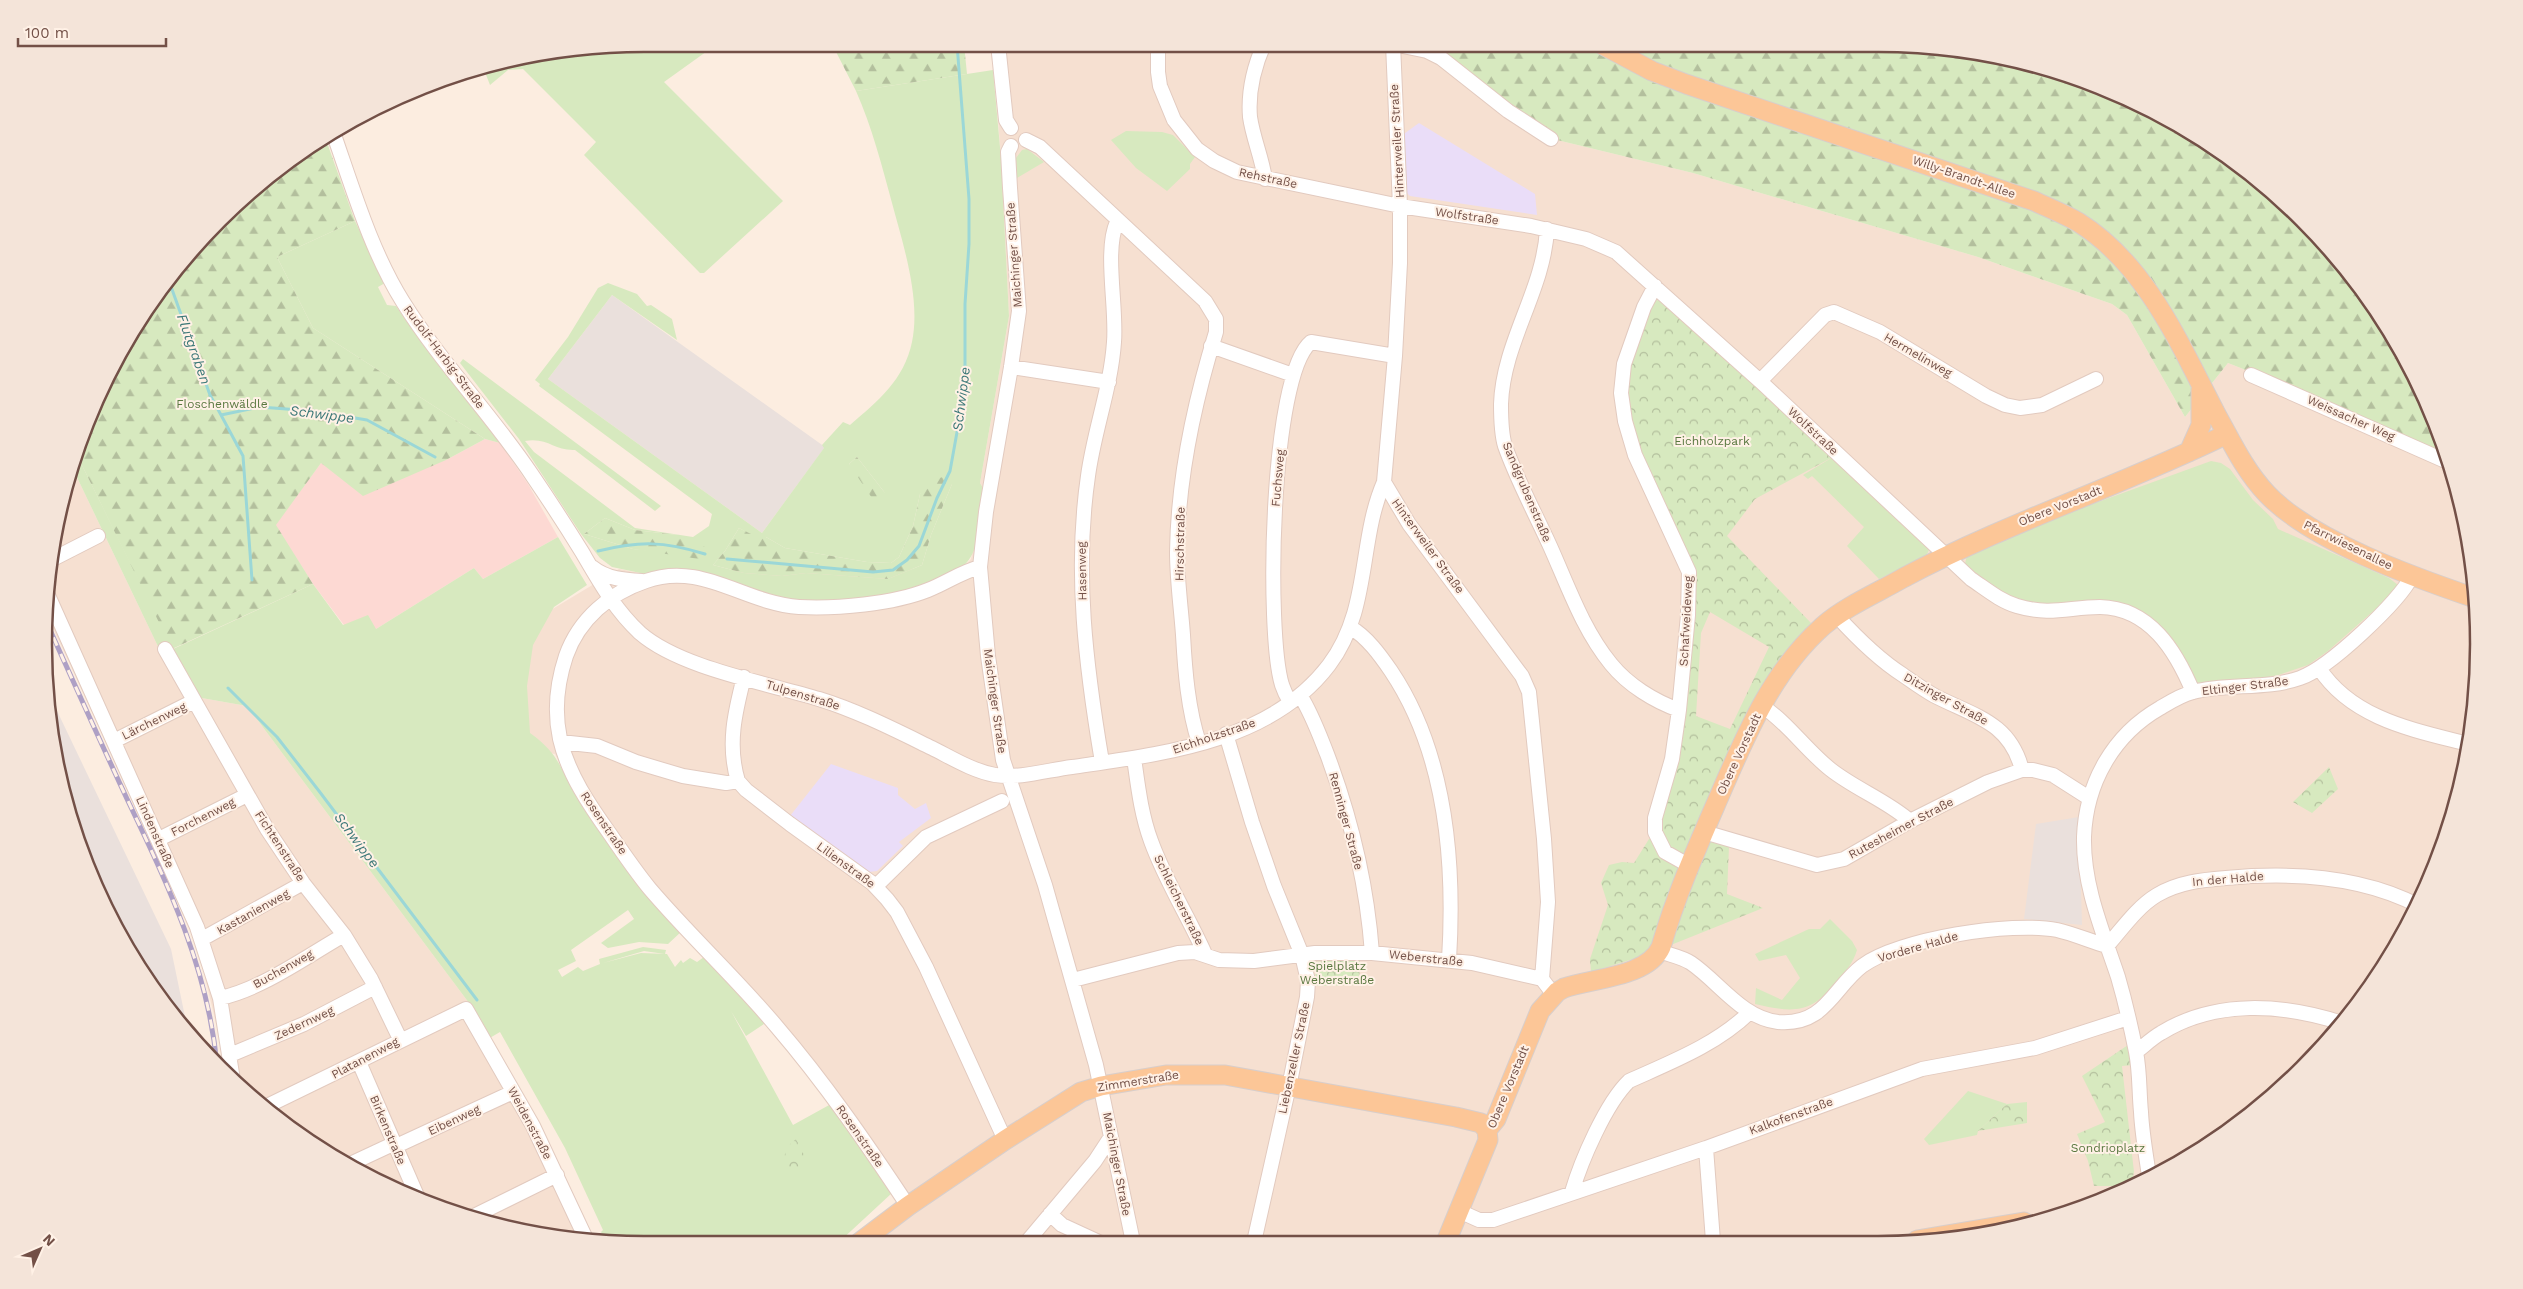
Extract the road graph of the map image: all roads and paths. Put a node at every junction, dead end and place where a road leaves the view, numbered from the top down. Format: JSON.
{"nodes":[{"id":1,"x":999,"y":52,"type":"edge"},
{"id":2,"x":1158,"y":52,"type":"edge"},
{"id":3,"x":1261,"y":52,"type":"edge"},
{"id":4,"x":1392,"y":52,"type":"edge"},
{"id":5,"x":1429,"y":52,"type":"edge"},
{"id":6,"x":1615,"y":52,"type":"edge"},
{"id":7,"x":1011,"y":128,"type":"junction"},
{"id":8,"x":1552,"y":139,"type":"dead end"},
{"id":9,"x":336,"y":140,"type":"edge"},
{"id":10,"x":1026,"y":140,"type":"junction"},
{"id":11,"x":1011,"y":146,"type":"junction"},
{"id":12,"x":1265,"y":179,"type":"junction"},
{"id":13,"x":1400,"y":206,"type":"junction"},
{"id":14,"x":1117,"y":222,"type":"junction"},
{"id":15,"x":1547,"y":229,"type":"junction"},
{"id":16,"x":1655,"y":286,"type":"junction"},
{"id":17,"x":1211,"y":346,"type":"junction"},
{"id":18,"x":1395,"y":356,"type":"junction"},
{"id":19,"x":1012,"y":367,"type":"junction"},
{"id":20,"x":1292,"y":375,"type":"junction"},
{"id":21,"x":2251,"y":375,"type":"dead end"},
{"id":22,"x":2096,"y":379,"type":"dead end"},
{"id":23,"x":1760,"y":381,"type":"junction"},
{"id":24,"x":1109,"y":382,"type":"junction"},
{"id":25,"x":2201,"y":385,"type":"junction"},
{"id":26,"x":2227,"y":434,"type":"junction"},
{"id":27,"x":2189,"y":452,"type":"junction"},
{"id":28,"x":2440,"y":459,"type":"edge"},
{"id":29,"x":1384,"y":482,"type":"junction"},
{"id":30,"x":98,"y":536,"type":"dead end"},
{"id":31,"x":60,"y":555,"type":"edge"},
{"id":32,"x":1947,"y":556,"type":"junction"},
{"id":33,"x":588,"y":564,"type":"junction"},
{"id":34,"x":980,"y":567,"type":"junction"},
{"id":35,"x":2412,"y":576,"type":"junction"},
{"id":36,"x":646,"y":581,"type":"junction"},
{"id":37,"x":2468,"y":596,"type":"edge"},
{"id":38,"x":610,"y":599,"type":"junction"},
{"id":39,"x":54,"y":608,"type":"edge"},
{"id":40,"x":1837,"y":616,"type":"junction"},
{"id":41,"x":1350,"y":627,"type":"junction"},
{"id":42,"x":165,"y":649,"type":"dead end"},
{"id":43,"x":2319,"y":668,"type":"junction"},
{"id":44,"x":744,"y":677,"type":"junction"},
{"id":45,"x":2193,"y":692,"type":"junction"},
{"id":46,"x":1295,"y":699,"type":"junction"},
{"id":47,"x":194,"y":701,"type":"junction"},
{"id":48,"x":1762,"y":706,"type":"junction"},
{"id":49,"x":1679,"y":710,"type":"junction"},
{"id":50,"x":1226,"y":734,"type":"junction"},
{"id":51,"x":114,"y":740,"type":"junction"},
{"id":52,"x":561,"y":742,"type":"junction"},
{"id":53,"x":2462,"y":742,"type":"edge"},
{"id":54,"x":1199,"y":743,"type":"junction"},
{"id":55,"x":1134,"y":758,"type":"junction"},
{"id":56,"x":1102,"y":762,"type":"junction"},
{"id":57,"x":2022,"y":770,"type":"junction"},
{"id":58,"x":1008,"y":776,"type":"junction"},
{"id":59,"x":738,"y":781,"type":"junction"},
{"id":60,"x":248,"y":795,"type":"junction"},
{"id":61,"x":2089,"y":798,"type":"junction"},
{"id":62,"x":1002,"y":801,"type":"dead end"},
{"id":63,"x":1910,"y":821,"type":"junction"},
{"id":64,"x":1704,"y":832,"type":"junction"},
{"id":65,"x":159,"y":839,"type":"junction"},
{"id":66,"x":1690,"y":866,"type":"junction"},
{"id":67,"x":303,"y":883,"type":"junction"},
{"id":68,"x":876,"y":886,"type":"junction"},
{"id":69,"x":2410,"y":903,"type":"edge"},
{"id":70,"x":344,"y":935,"type":"junction"},
{"id":71,"x":202,"y":939,"type":"junction"},
{"id":72,"x":2107,"y":946,"type":"junction"},
{"id":73,"x":1659,"y":951,"type":"junction"},
{"id":74,"x":1372,"y":953,"type":"junction"},
{"id":75,"x":1205,"y":954,"type":"junction"},
{"id":76,"x":1302,"y":955,"type":"junction"},
{"id":77,"x":1449,"y":960,"type":"junction"},
{"id":78,"x":1542,"y":979,"type":"junction"},
{"id":79,"x":1073,"y":980,"type":"junction"},
{"id":80,"x":375,"y":987,"type":"junction"},
{"id":81,"x":1554,"y":995,"type":"junction"},
{"id":82,"x":220,"y":998,"type":"junction"},
{"id":83,"x":466,"y":1009,"type":"joint"},
{"id":84,"x":1750,"y":1012,"type":"junction"},
{"id":85,"x":2128,"y":1018,"type":"junction"},
{"id":86,"x":2335,"y":1022,"type":"edge"},
{"id":87,"x":400,"y":1039,"type":"junction"},
{"id":88,"x":2136,"y":1052,"type":"junction"},
{"id":89,"x":230,"y":1055,"type":"junction"},
{"id":90,"x":359,"y":1062,"type":"junction"},
{"id":91,"x":232,"y":1068,"type":"edge"},
{"id":92,"x":1101,"y":1086,"type":"junction"},
{"id":93,"x":1289,"y":1086,"type":"junction"},
{"id":94,"x":514,"y":1092,"type":"junction"},
{"id":95,"x":271,"y":1104,"type":"edge"},
{"id":96,"x":1488,"y":1130,"type":"junction"},
{"id":97,"x":1110,"y":1138,"type":"junction"},
{"id":98,"x":1005,"y":1140,"type":"junction"},
{"id":99,"x":393,"y":1146,"type":"junction"},
{"id":100,"x":1706,"y":1148,"type":"junction"},
{"id":101,"x":357,"y":1161,"type":"edge"},
{"id":102,"x":2148,"y":1171,"type":"edge"},
{"id":103,"x":557,"y":1175,"type":"junction"},
{"id":104,"x":414,"y":1189,"type":"edge"},
{"id":105,"x":1572,"y":1192,"type":"junction"},
{"id":106,"x":908,"y":1206,"type":"junction"},
{"id":107,"x":1458,"y":1211,"type":"junction"},
{"id":108,"x":480,"y":1213,"type":"edge"},
{"id":109,"x":1050,"y":1214,"type":"junction"},
{"id":110,"x":583,"y":1233,"type":"edge"},
{"id":111,"x":868,"y":1236,"type":"edge"},
{"id":112,"x":1032,"y":1236,"type":"edge"},
{"id":113,"x":1087,"y":1236,"type":"edge"},
{"id":114,"x":1132,"y":1236,"type":"edge"},
{"id":115,"x":1257,"y":1236,"type":"edge"},
{"id":116,"x":1448,"y":1236,"type":"edge"},
{"id":117,"x":1713,"y":1236,"type":"edge"}],
"edges":[{"from":1,"to":7,"type":"street","name":"Maichinger Straße"},
{"from":2,"to":12,"type":"street","name":"Rehstraße"},
{"from":3,"to":12,"type":"street"},
{"from":4,"to":13,"type":"street","name":"Hinterweiler Straße"},
{"from":5,"to":8,"type":"street"},
{"from":6,"to":25,"type":"main road","name":"Willy-Brandt-Allee"},
{"from":7,"to":10,"type":"street"},
{"from":7,"to":11,"type":"street","name":"Maichinger Straße"},
{"from":9,"to":33,"type":"street","name":"Rudolf-Harbig-Straße"},
{"from":10,"to":11,"type":"street"},
{"from":10,"to":14,"type":"street","name":"Hirschstraße"},
{"from":11,"to":19,"type":"street","name":"Maichinger Straße"},
{"from":12,"to":13,"type":"street","name":"Rehstraße"},
{"from":13,"to":15,"type":"street","name":"Wolfstraße"},
{"from":13,"to":18,"type":"street","name":"Hinterweiler Straße"},
{"from":14,"to":17,"type":"street","name":"Hirschstraße"},
{"from":14,"to":24,"type":"street","name":"Hasenweg"},
{"from":15,"to":16,"type":"street","name":"Wolfstraße"},
{"from":15,"to":49,"type":"street","name":"Sandgrubenstraße"},
{"from":16,"to":23,"type":"street","name":"Wolfstraße"},
{"from":16,"to":49,"type":"street","name":"Schafweideweg"},
{"from":17,"to":20,"type":"street"},
{"from":17,"to":54,"type":"street","name":"Hirschstraße"},
{"from":18,"to":20,"type":"street","name":"Fuchsweg"},
{"from":18,"to":29,"type":"street","name":"Hinterweiler Straße"},
{"from":19,"to":24,"type":"street"},
{"from":19,"to":34,"type":"street","name":"Maichinger Straße"},
{"from":20,"to":46,"type":"street","name":"Fuchsweg"},
{"from":21,"to":28,"type":"street","name":"Weissacher Weg"},
{"from":22,"to":23,"type":"street","name":"Hermelinweg"},
{"from":23,"to":32,"type":"street","name":"Wolfstraße"},
{"from":24,"to":56,"type":"street","name":"Hasenweg"},
{"from":25,"to":26,"type":"main road","name":"Willy-Brandt-Allee"},
{"from":25,"to":27,"type":"main road"},
{"from":26,"to":27,"type":"main road","name":"Obere Vorstadt"},
{"from":26,"to":35,"type":"main road","name":"Pfarrwiesenallee"},
{"from":27,"to":32,"type":"main road","name":"Obere Vorstadt"},
{"from":29,"to":41,"type":"street","name":"Eichholzstraße"},
{"from":29,"to":78,"type":"street","name":"Hinterweiler Straße"},
{"from":30,"to":31,"type":"street"},
{"from":32,"to":40,"type":"main road","name":"Obere Vorstadt"},
{"from":32,"to":45,"type":"street","name":"Wolfstraße"},
{"from":33,"to":36,"type":"street","name":"Rudolf-Harbig-Straße"},
{"from":33,"to":38,"type":"street","name":"Rudolf-Harbig-Straße"},
{"from":34,"to":36,"type":"street","name":"Rosenstraße"},
{"from":34,"to":58,"type":"street","name":"Maichinger Straße"},
{"from":35,"to":37,"type":"main road","name":"Pfarrwiesenallee"},
{"from":35,"to":43,"type":"street","name":"Eltinger Straße"},
{"from":36,"to":38,"type":"street","name":"Rosenstraße"},
{"from":38,"to":44,"type":"street","name":"Tulpenstraße"},
{"from":38,"to":52,"type":"street","name":"Rosenstraße"},
{"from":39,"to":51,"type":"street","name":"Lindenstraße"},
{"from":40,"to":48,"type":"main road","name":"Obere Vorstadt"},
{"from":40,"to":57,"type":"street","name":"Ditzinger Straße"},
{"from":41,"to":46,"type":"street","name":"Eichholzstraße"},
{"from":41,"to":77,"type":"street"},
{"from":42,"to":47,"type":"street","name":"Fichtenstraße"},
{"from":43,"to":45,"type":"street","name":"Eltinger Straße"},
{"from":43,"to":53,"type":"street"},
{"from":44,"to":58,"type":"street","name":"Tulpenstraße"},
{"from":44,"to":59,"type":"street"},
{"from":45,"to":61,"type":"street","name":"Eltinger Straße"},
{"from":46,"to":50,"type":"street","name":"Eichholzstraße"},
{"from":46,"to":74,"type":"street","name":"Renninger Straße"},
{"from":47,"to":51,"type":"street","name":"Lärchenweg"},
{"from":47,"to":60,"type":"street","name":"Fichtenstraße"},
{"from":48,"to":63,"type":"street"},
{"from":48,"to":64,"type":"main road","name":"Obere Vorstadt"},
{"from":49,"to":66,"type":"street","name":"Schafweideweg"},
{"from":50,"to":54,"type":"street","name":"Eichholzstraße"},
{"from":50,"to":76,"type":"street","name":"Liebenzeller Straße"},
{"from":51,"to":65,"type":"street","name":"Lindenstraße"},
{"from":52,"to":59,"type":"street"},
{"from":52,"to":106,"type":"street","name":"Rosenstraße"},
{"from":54,"to":55,"type":"street","name":"Eichholzstraße"},
{"from":55,"to":56,"type":"street","name":"Eichholzstraße"},
{"from":55,"to":75,"type":"street","name":"Schleicherstraße"},
{"from":56,"to":58,"type":"street","name":"Eichholzstraße"},
{"from":57,"to":61,"type":"street","name":"Rutesheimer Straße"},
{"from":57,"to":63,"type":"street","name":"Rutesheimer Straße"},
{"from":58,"to":79,"type":"street","name":"Maichinger Straße"},
{"from":59,"to":68,"type":"street","name":"Lilienstraße"},
{"from":60,"to":65,"type":"street","name":"Forchenweg"},
{"from":60,"to":67,"type":"street","name":"Fichtenstraße"},
{"from":61,"to":72,"type":"street","name":"Eltinger Straße"},
{"from":62,"to":68,"type":"street"},
{"from":63,"to":64,"type":"street","name":"Rutesheimer Straße"},
{"from":64,"to":66,"type":"main road","name":"Obere Vorstadt"},
{"from":65,"to":71,"type":"street","name":"Lindenstraße"},
{"from":66,"to":73,"type":"main road","name":"Obere Vorstadt"},
{"from":67,"to":70,"type":"street","name":"Fichtenstraße"},
{"from":67,"to":71,"type":"street","name":"Kastanienweg"},
{"from":68,"to":98,"type":"street","name":"Lilienstraße"},
{"from":69,"to":72,"type":"street","name":"In der Halde"},
{"from":70,"to":80,"type":"street","name":"Fichtenstraße"},
{"from":70,"to":82,"type":"street","name":"Buchenweg"},
{"from":71,"to":82,"type":"street","name":"Lindenstraße"},
{"from":72,"to":84,"type":"street","name":"Vordere Halde"},
{"from":72,"to":85,"type":"street"},
{"from":73,"to":81,"type":"main road","name":"Obere Vorstadt"},
{"from":73,"to":84,"type":"street","name":"Vordere Halde"},
{"from":74,"to":76,"type":"street","name":"Weberstraße"},
{"from":74,"to":77,"type":"street","name":"Weberstraße"},
{"from":75,"to":76,"type":"street","name":"Weberstraße"},
{"from":75,"to":79,"type":"street","name":"Weberstraße"},
{"from":76,"to":93,"type":"street","name":"Liebenzeller Straße"},
{"from":77,"to":78,"type":"street","name":"Weberstraße"},
{"from":78,"to":81,"type":"street"},
{"from":79,"to":92,"type":"street","name":"Maichinger Straße"},
{"from":80,"to":87,"type":"street","name":"Fichtenstraße"},
{"from":80,"to":89,"type":"street","name":"Zedernweg"},
{"from":81,"to":96,"type":"main road","name":"Obere Vorstadt"},
{"from":82,"to":89,"type":"street","name":"Lindenstraße"},
{"from":83,"to":87,"type":"street","name":"Platanenweg"},
{"from":83,"to":94,"type":"street","name":"Weidenstraße"},
{"from":84,"to":105,"type":"street"},
{"from":85,"to":88,"type":"street"},
{"from":85,"to":100,"type":"street","name":"Kalkofenstraße"},
{"from":86,"to":88,"type":"street"},
{"from":87,"to":90,"type":"street","name":"Platanenweg"},
{"from":88,"to":102,"type":"street"},
{"from":89,"to":91,"type":"street","name":"Lindenstraße"},
{"from":90,"to":95,"type":"street","name":"Platanenweg"},
{"from":90,"to":99,"type":"street","name":"Birkenstraße"},
{"from":92,"to":93,"type":"main road","name":"Zimmerstraße"},
{"from":92,"to":97,"type":"street","name":"Maichinger Straße"},
{"from":92,"to":98,"type":"main road","name":"Zimmerstraße"},
{"from":93,"to":96,"type":"main road","name":"Zimmerstraße"},
{"from":93,"to":115,"type":"street","name":"Liebenzeller Straße"},
{"from":94,"to":99,"type":"street","name":"Eibenweg"},
{"from":94,"to":103,"type":"street","name":"Weidenstraße"},
{"from":96,"to":107,"type":"main road","name":"Obere Vorstadt"},
{"from":97,"to":109,"type":"street"},
{"from":97,"to":114,"type":"street","name":"Maichinger Straße"},
{"from":98,"to":106,"type":"main road","name":"Zimmerstraße"},
{"from":99,"to":101,"type":"street","name":"Eibenweg"},
{"from":99,"to":104,"type":"street","name":"Birkenstraße"},
{"from":100,"to":105,"type":"street","name":"Kalkofenstraße"},
{"from":100,"to":117,"type":"street"},
{"from":103,"to":108,"type":"street"},
{"from":103,"to":110,"type":"street","name":"Weidenstraße"},
{"from":105,"to":107,"type":"street","name":"Kalkofenstraße"},
{"from":106,"to":111,"type":"main road","name":"Zimmerstraße"},
{"from":107,"to":116,"type":"main road","name":"Obere Vorstadt"},
{"from":109,"to":112,"type":"street"},
{"from":109,"to":113,"type":"street"}]}
